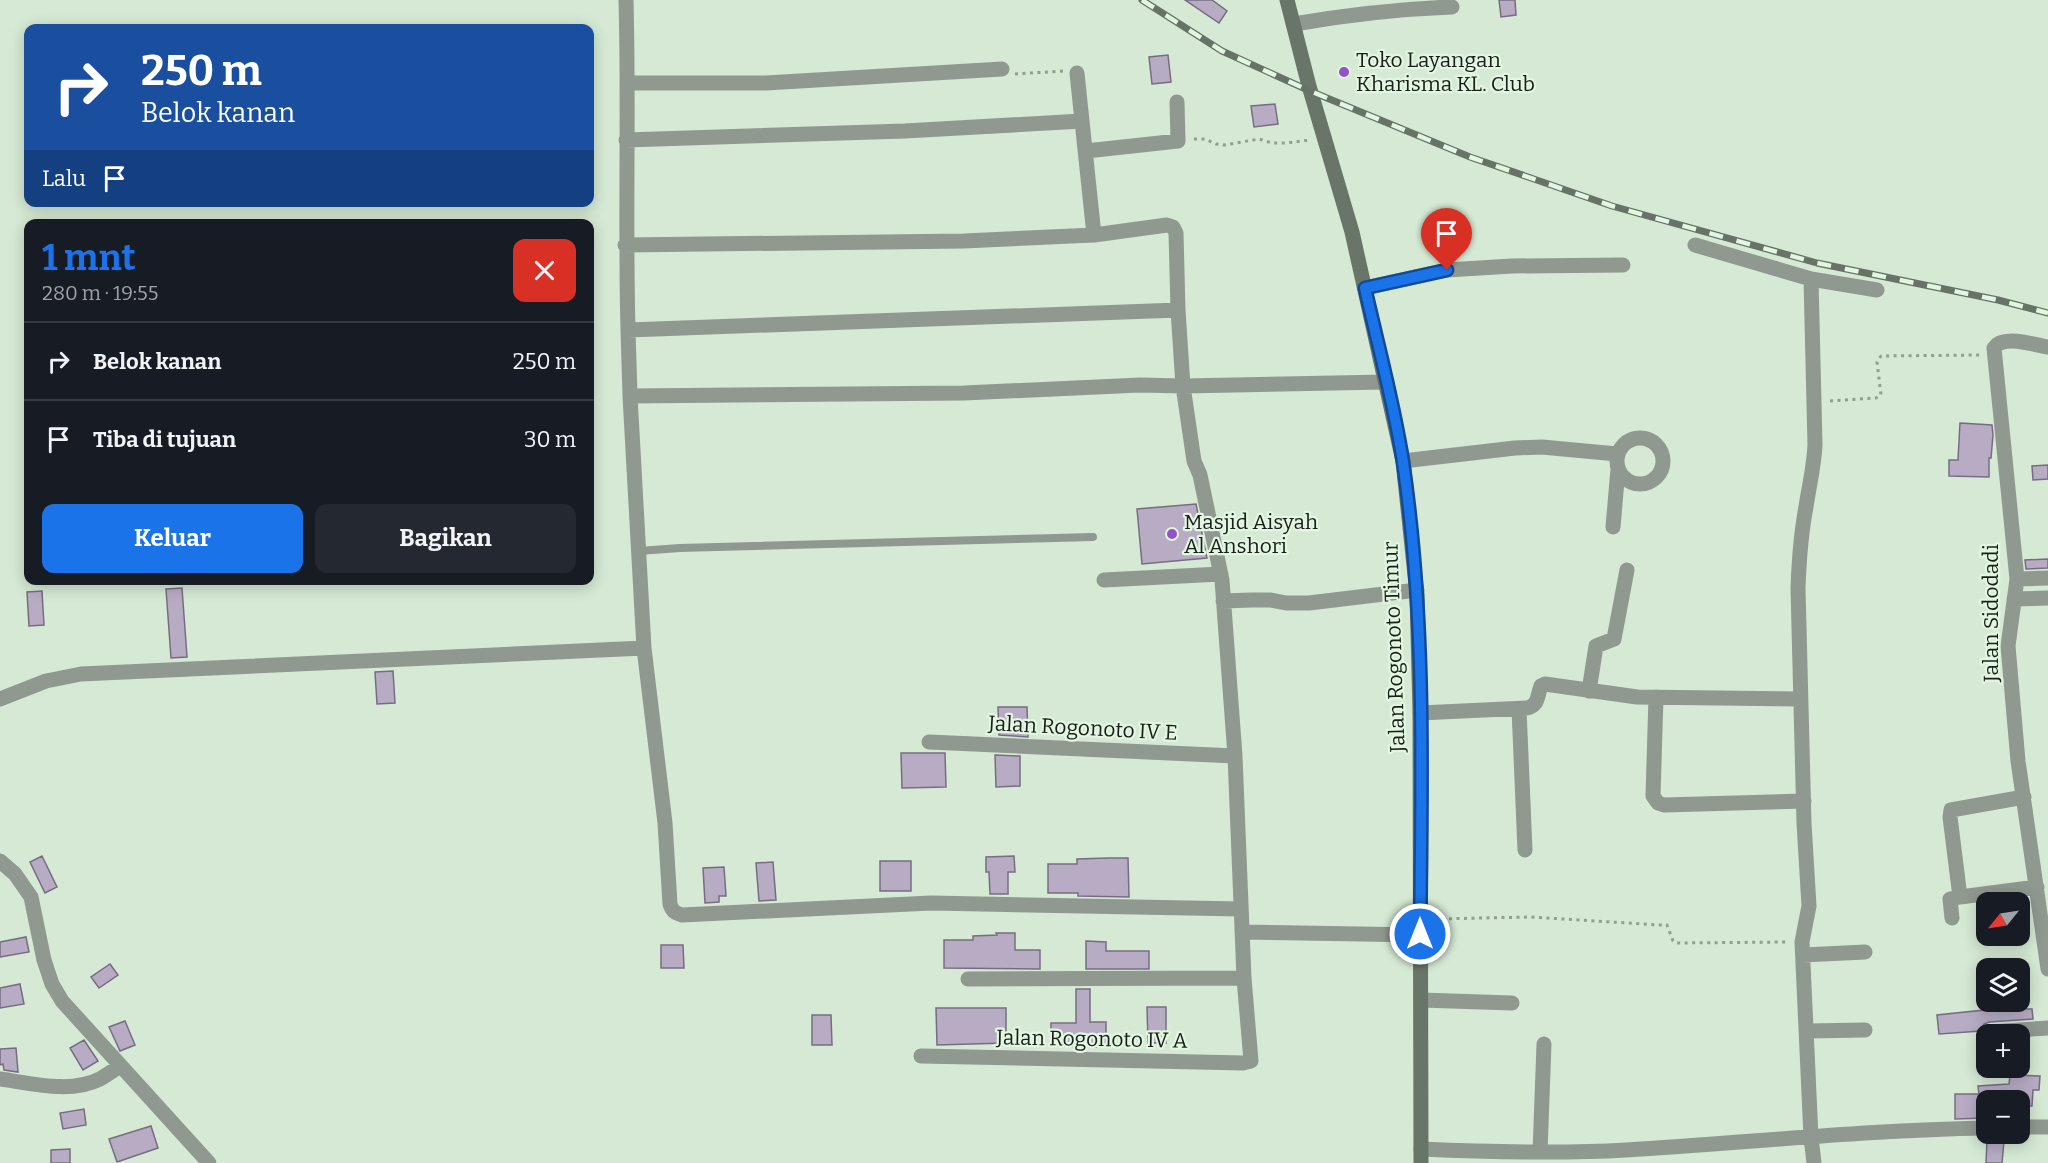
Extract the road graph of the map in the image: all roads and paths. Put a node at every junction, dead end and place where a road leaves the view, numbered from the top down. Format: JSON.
{"nodes":[{"id":1,"x":626,"y":0,"type":"edge"},
{"id":2,"x":1287,"y":0,"type":"edge"},
{"id":3,"x":1452,"y":7,"type":"dead end"},
{"id":4,"x":1294,"y":24,"type":"junction"},
{"id":5,"x":1002,"y":69,"type":"joint"},
{"id":6,"x":1077,"y":73,"type":"joint"},
{"id":7,"x":628,"y":83,"type":"junction"},
{"id":8,"x":1177,"y":102,"type":"dead end"},
{"id":9,"x":1082,"y":121,"type":"junction"},
{"id":10,"x":1324,"y":138,"type":"junction"},
{"id":11,"x":626,"y":140,"type":"junction"},
{"id":12,"x":1178,"y":141,"type":"junction"},
{"id":13,"x":1086,"y":151,"type":"junction"},
{"id":14,"x":1094,"y":236,"type":"junction"},
{"id":15,"x":625,"y":245,"type":"junction"},
{"id":16,"x":1695,"y":245,"type":"dead end"},
{"id":17,"x":1623,"y":265,"type":"dead end"},
{"id":18,"x":1811,"y":279,"type":"junction"},
{"id":19,"x":1365,"y":288,"type":"junction"},
{"id":20,"x":1877,"y":290,"type":"dead end"},
{"id":21,"x":1178,"y":310,"type":"junction"},
{"id":22,"x":628,"y":330,"type":"junction"},
{"id":23,"x":2048,"y":348,"type":"edge"},
{"id":24,"x":1995,"y":354,"type":"junction"},
{"id":25,"x":1386,"y":382,"type":"junction"},
{"id":26,"x":1183,"y":386,"type":"junction"},
{"id":27,"x":630,"y":396,"type":"junction"},
{"id":28,"x":1814,"y":402,"type":"junction"},
{"id":29,"x":1403,"y":461,"type":"junction"},
{"id":30,"x":1613,"y":526,"type":"dead end"},
{"id":31,"x":1093,"y":537,"type":"dead end"},
{"id":32,"x":638,"y":551,"type":"junction"},
{"id":33,"x":1627,"y":570,"type":"dead end"},
{"id":34,"x":1221,"y":574,"type":"junction"},
{"id":35,"x":2048,"y":578,"type":"edge"},
{"id":36,"x":2017,"y":579,"type":"junction"},
{"id":37,"x":1104,"y":580,"type":"dead end"},
{"id":38,"x":1417,"y":590,"type":"junction"},
{"id":39,"x":2048,"y":598,"type":"edge"},
{"id":40,"x":2014,"y":599,"type":"junction"},
{"id":41,"x":1223,"y":601,"type":"junction"},
{"id":42,"x":644,"y":648,"type":"junction"},
{"id":43,"x":1589,"y":691,"type":"junction"},
{"id":44,"x":1656,"y":697,"type":"junction"},
{"id":45,"x":0,"y":699,"type":"edge"},
{"id":46,"x":1801,"y":699,"type":"junction"},
{"id":47,"x":1519,"y":709,"type":"junction"},
{"id":48,"x":1420,"y":713,"type":"junction"},
{"id":49,"x":929,"y":742,"type":"dead end"},
{"id":50,"x":1235,"y":756,"type":"junction"},
{"id":51,"x":2024,"y":797,"type":"junction"},
{"id":52,"x":1804,"y":801,"type":"junction"},
{"id":53,"x":1526,"y":850,"type":"dead end"},
{"id":54,"x":0,"y":861,"type":"edge"},
{"id":55,"x":2037,"y":887,"type":"junction"},
{"id":56,"x":1960,"y":897,"type":"junction"},
{"id":57,"x":1241,"y":909,"type":"junction"},
{"id":58,"x":1952,"y":918,"type":"dead end"},
{"id":59,"x":1420,"y":927,"type":"junction"},
{"id":60,"x":1242,"y":932,"type":"junction"},
{"id":61,"x":1803,"y":949,"type":"junction"},
{"id":62,"x":1864,"y":952,"type":"dead end"},
{"id":63,"x":2048,"y":969,"type":"edge"},
{"id":64,"x":1244,"y":978,"type":"junction"},
{"id":65,"x":968,"y":979,"type":"dead end"},
{"id":66,"x":1420,"y":1000,"type":"junction"},
{"id":67,"x":1512,"y":1003,"type":"dead end"},
{"id":68,"x":2048,"y":1028,"type":"edge"},
{"id":69,"x":2030,"y":1029,"type":"edge"},
{"id":70,"x":1806,"y":1030,"type":"junction"},
{"id":71,"x":1864,"y":1030,"type":"dead end"},
{"id":72,"x":1544,"y":1044,"type":"dead end"},
{"id":73,"x":921,"y":1056,"type":"dead end"},
{"id":74,"x":120,"y":1066,"type":"junction"},
{"id":75,"x":0,"y":1079,"type":"edge"},
{"id":76,"x":2030,"y":1127,"type":"edge"},
{"id":77,"x":2048,"y":1127,"type":"edge"},
{"id":78,"x":1976,"y":1129,"type":"edge"},
{"id":79,"x":1811,"y":1137,"type":"junction"},
{"id":80,"x":1540,"y":1152,"type":"junction"},
{"id":81,"x":1421,"y":1156,"type":"edge"},
{"id":82,"x":209,"y":1163,"type":"edge"},
{"id":83,"x":1814,"y":1163,"type":"edge"}],
"edges":[{"from":1,"to":7,"type":"street"},
{"from":2,"to":4,"type":"main road","name":"Jalan Rogonoto Timur"},
{"from":3,"to":4,"type":"street"},
{"from":4,"to":10,"type":"main road","name":"Jalan Rogonoto Timur"},
{"from":5,"to":6,"type":"path"},
{"from":5,"to":7,"type":"street"},
{"from":6,"to":9,"type":"street"},
{"from":7,"to":11,"type":"street"},
{"from":8,"to":12,"type":"street"},
{"from":9,"to":11,"type":"street"},
{"from":9,"to":13,"type":"street"},
{"from":10,"to":12,"type":"path"},
{"from":10,"to":19,"type":"main road","name":"Jalan Rogonoto Timur"},
{"from":11,"to":15,"type":"street"},
{"from":12,"to":13,"type":"street"},
{"from":13,"to":14,"type":"street"},
{"from":14,"to":15,"type":"street"},
{"from":14,"to":21,"type":"street"},
{"from":15,"to":22,"type":"street"},
{"from":16,"to":18,"type":"street"},
{"from":17,"to":19,"type":"street"},
{"from":18,"to":20,"type":"street"},
{"from":18,"to":28,"type":"street"},
{"from":19,"to":25,"type":"main road","name":"Jalan Rogonoto Timur"},
{"from":21,"to":22,"type":"street"},
{"from":21,"to":26,"type":"street"},
{"from":22,"to":27,"type":"street"},
{"from":23,"to":24,"type":"street"},
{"from":24,"to":28,"type":"path"},
{"from":24,"to":36,"type":"street","name":"Jalan Sidodadi"},
{"from":25,"to":26,"type":"street"},
{"from":25,"to":29,"type":"main road","name":"Jalan Rogonoto Timur"},
{"from":26,"to":27,"type":"street"},
{"from":26,"to":34,"type":"street"},
{"from":27,"to":32,"type":"street"},
{"from":28,"to":46,"type":"street"},
{"from":29,"to":30,"type":"street"},
{"from":29,"to":38,"type":"main road","name":"Jalan Rogonoto Timur"},
{"from":31,"to":32,"type":"lane"},
{"from":32,"to":42,"type":"street"},
{"from":33,"to":43,"type":"street"},
{"from":34,"to":37,"type":"street"},
{"from":34,"to":41,"type":"street"},
{"from":35,"to":36,"type":"street"},
{"from":36,"to":40,"type":"street","name":"Jalan Sidodadi"},
{"from":38,"to":41,"type":"street"},
{"from":38,"to":48,"type":"main road","name":"Jalan Rogonoto Timur"},
{"from":39,"to":40,"type":"street"},
{"from":40,"to":51,"type":"street","name":"Jalan Sidodadi"},
{"from":41,"to":50,"type":"street"},
{"from":42,"to":45,"type":"street"},
{"from":42,"to":57,"type":"street"},
{"from":43,"to":44,"type":"street"},
{"from":43,"to":47,"type":"street"},
{"from":44,"to":46,"type":"street"},
{"from":44,"to":52,"type":"street"},
{"from":46,"to":52,"type":"street"},
{"from":47,"to":48,"type":"street"},
{"from":47,"to":53,"type":"street"},
{"from":48,"to":59,"type":"main road","name":"Jalan Rogonoto Timur"},
{"from":49,"to":50,"type":"street","name":"Jalan Rogonoto IV E"},
{"from":50,"to":57,"type":"street"},
{"from":51,"to":55,"type":"street","name":"Jalan Sidodadi"},
{"from":51,"to":56,"type":"street"},
{"from":52,"to":61,"type":"street"},
{"from":54,"to":74,"type":"street"},
{"from":55,"to":56,"type":"street"},
{"from":55,"to":63,"type":"street","name":"Jalan Sidodadi"},
{"from":56,"to":58,"type":"street"},
{"from":57,"to":60,"type":"street"},
{"from":59,"to":60,"type":"street"},
{"from":59,"to":61,"type":"path"},
{"from":59,"to":66,"type":"main road","name":"Jalan Rogonoto Timur"},
{"from":60,"to":64,"type":"street"},
{"from":61,"to":62,"type":"street"},
{"from":61,"to":70,"type":"street"},
{"from":64,"to":65,"type":"street"},
{"from":64,"to":73,"type":"street","name":"Jalan Rogonoto IV A"},
{"from":66,"to":67,"type":"street"},
{"from":66,"to":81,"type":"main road","name":"Jalan Rogonoto Timur"},
{"from":68,"to":69,"type":"street"},
{"from":70,"to":71,"type":"street"},
{"from":70,"to":79,"type":"street"},
{"from":72,"to":80,"type":"street"},
{"from":74,"to":75,"type":"street"},
{"from":74,"to":82,"type":"street"},
{"from":76,"to":77,"type":"street"},
{"from":78,"to":79,"type":"street"},
{"from":79,"to":80,"type":"street"},
{"from":79,"to":83,"type":"street"},
{"from":80,"to":81,"type":"street"}]}
